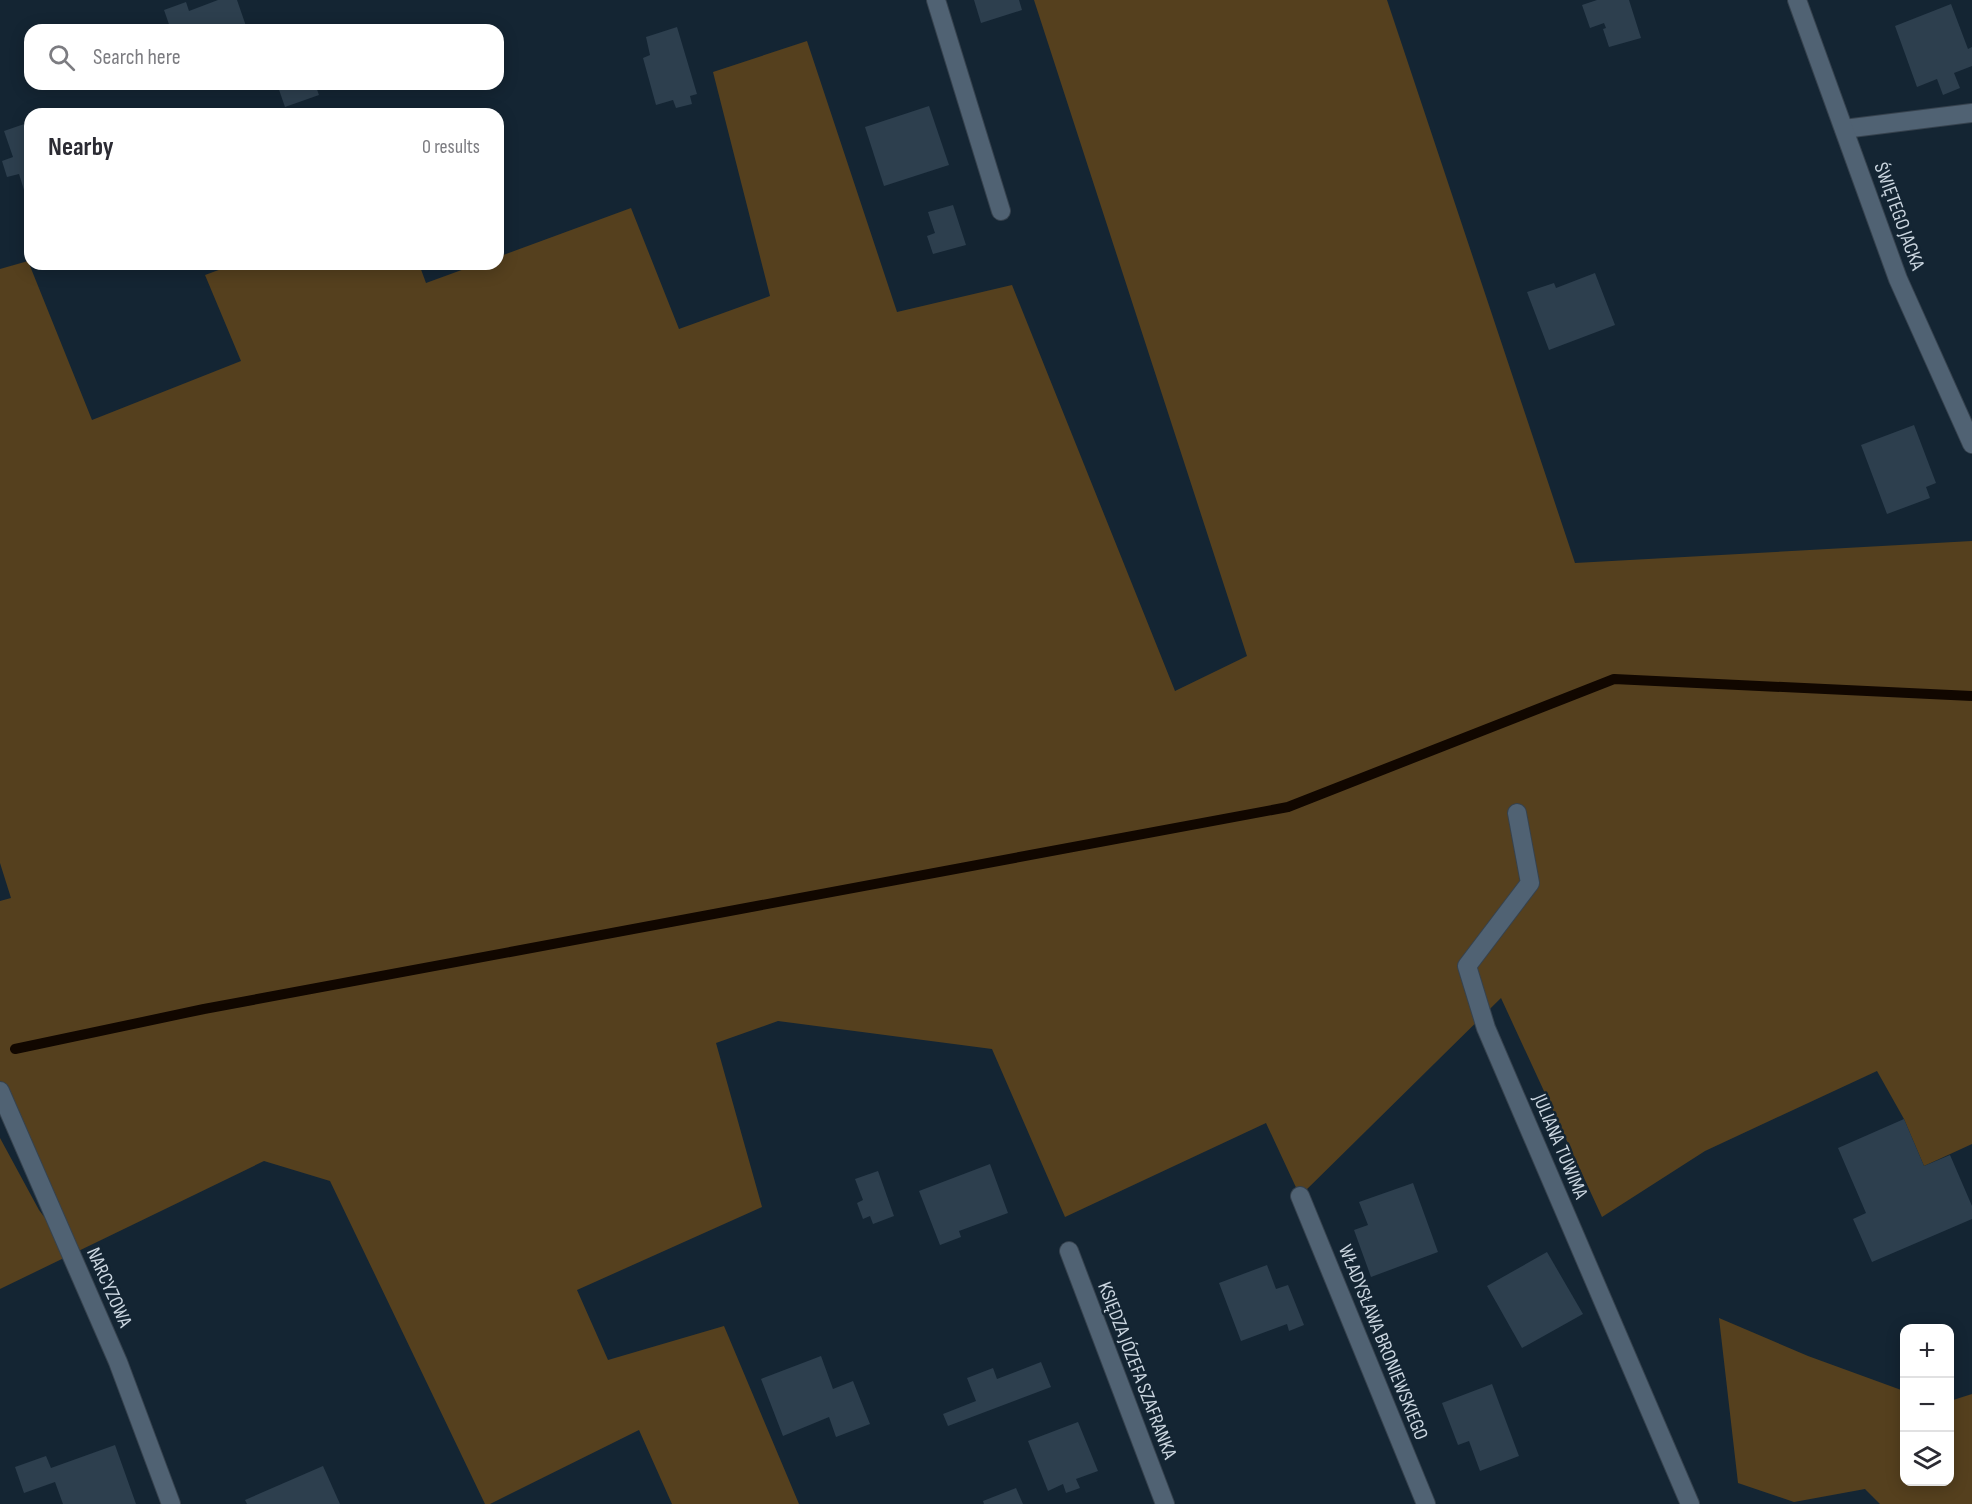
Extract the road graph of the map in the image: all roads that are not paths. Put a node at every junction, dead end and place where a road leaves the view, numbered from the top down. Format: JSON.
{"nodes":[{"id":1,"x":936,"y":0,"type":"edge"},
{"id":2,"x":1797,"y":0,"type":"edge"},
{"id":3,"x":1972,"y":113,"type":"edge"},
{"id":4,"x":1844,"y":129,"type":"junction"},
{"id":5,"x":1001,"y":211,"type":"dead end"},
{"id":6,"x":1972,"y":444,"type":"edge"},
{"id":7,"x":1517,"y":813,"type":"dead end"},
{"id":8,"x":0,"y":1091,"type":"edge"},
{"id":9,"x":1300,"y":1196,"type":"dead end"},
{"id":10,"x":1069,"y":1251,"type":"dead end"},
{"id":11,"x":171,"y":1504,"type":"edge"},
{"id":12,"x":1165,"y":1504,"type":"edge"},
{"id":13,"x":1426,"y":1504,"type":"edge"},
{"id":14,"x":1690,"y":1504,"type":"edge"}],
"edges":[{"from":1,"to":5,"type":"street"},
{"from":2,"to":4,"type":"street","name":"ŚWIĘTEGO JACKA"},
{"from":3,"to":4,"type":"street"},
{"from":4,"to":6,"type":"street","name":"ŚWIĘTEGO JACKA"},
{"from":7,"to":14,"type":"street","name":"JULIANA TUWIMA"},
{"from":8,"to":11,"type":"street","name":"NARCYZOWA"},
{"from":9,"to":13,"type":"street","name":"WŁADYSŁAWA BRONIEWSKIEGO"},
{"from":10,"to":12,"type":"street","name":"KSIĘDZA JÓZEFA SZAFRANKA"}]}
